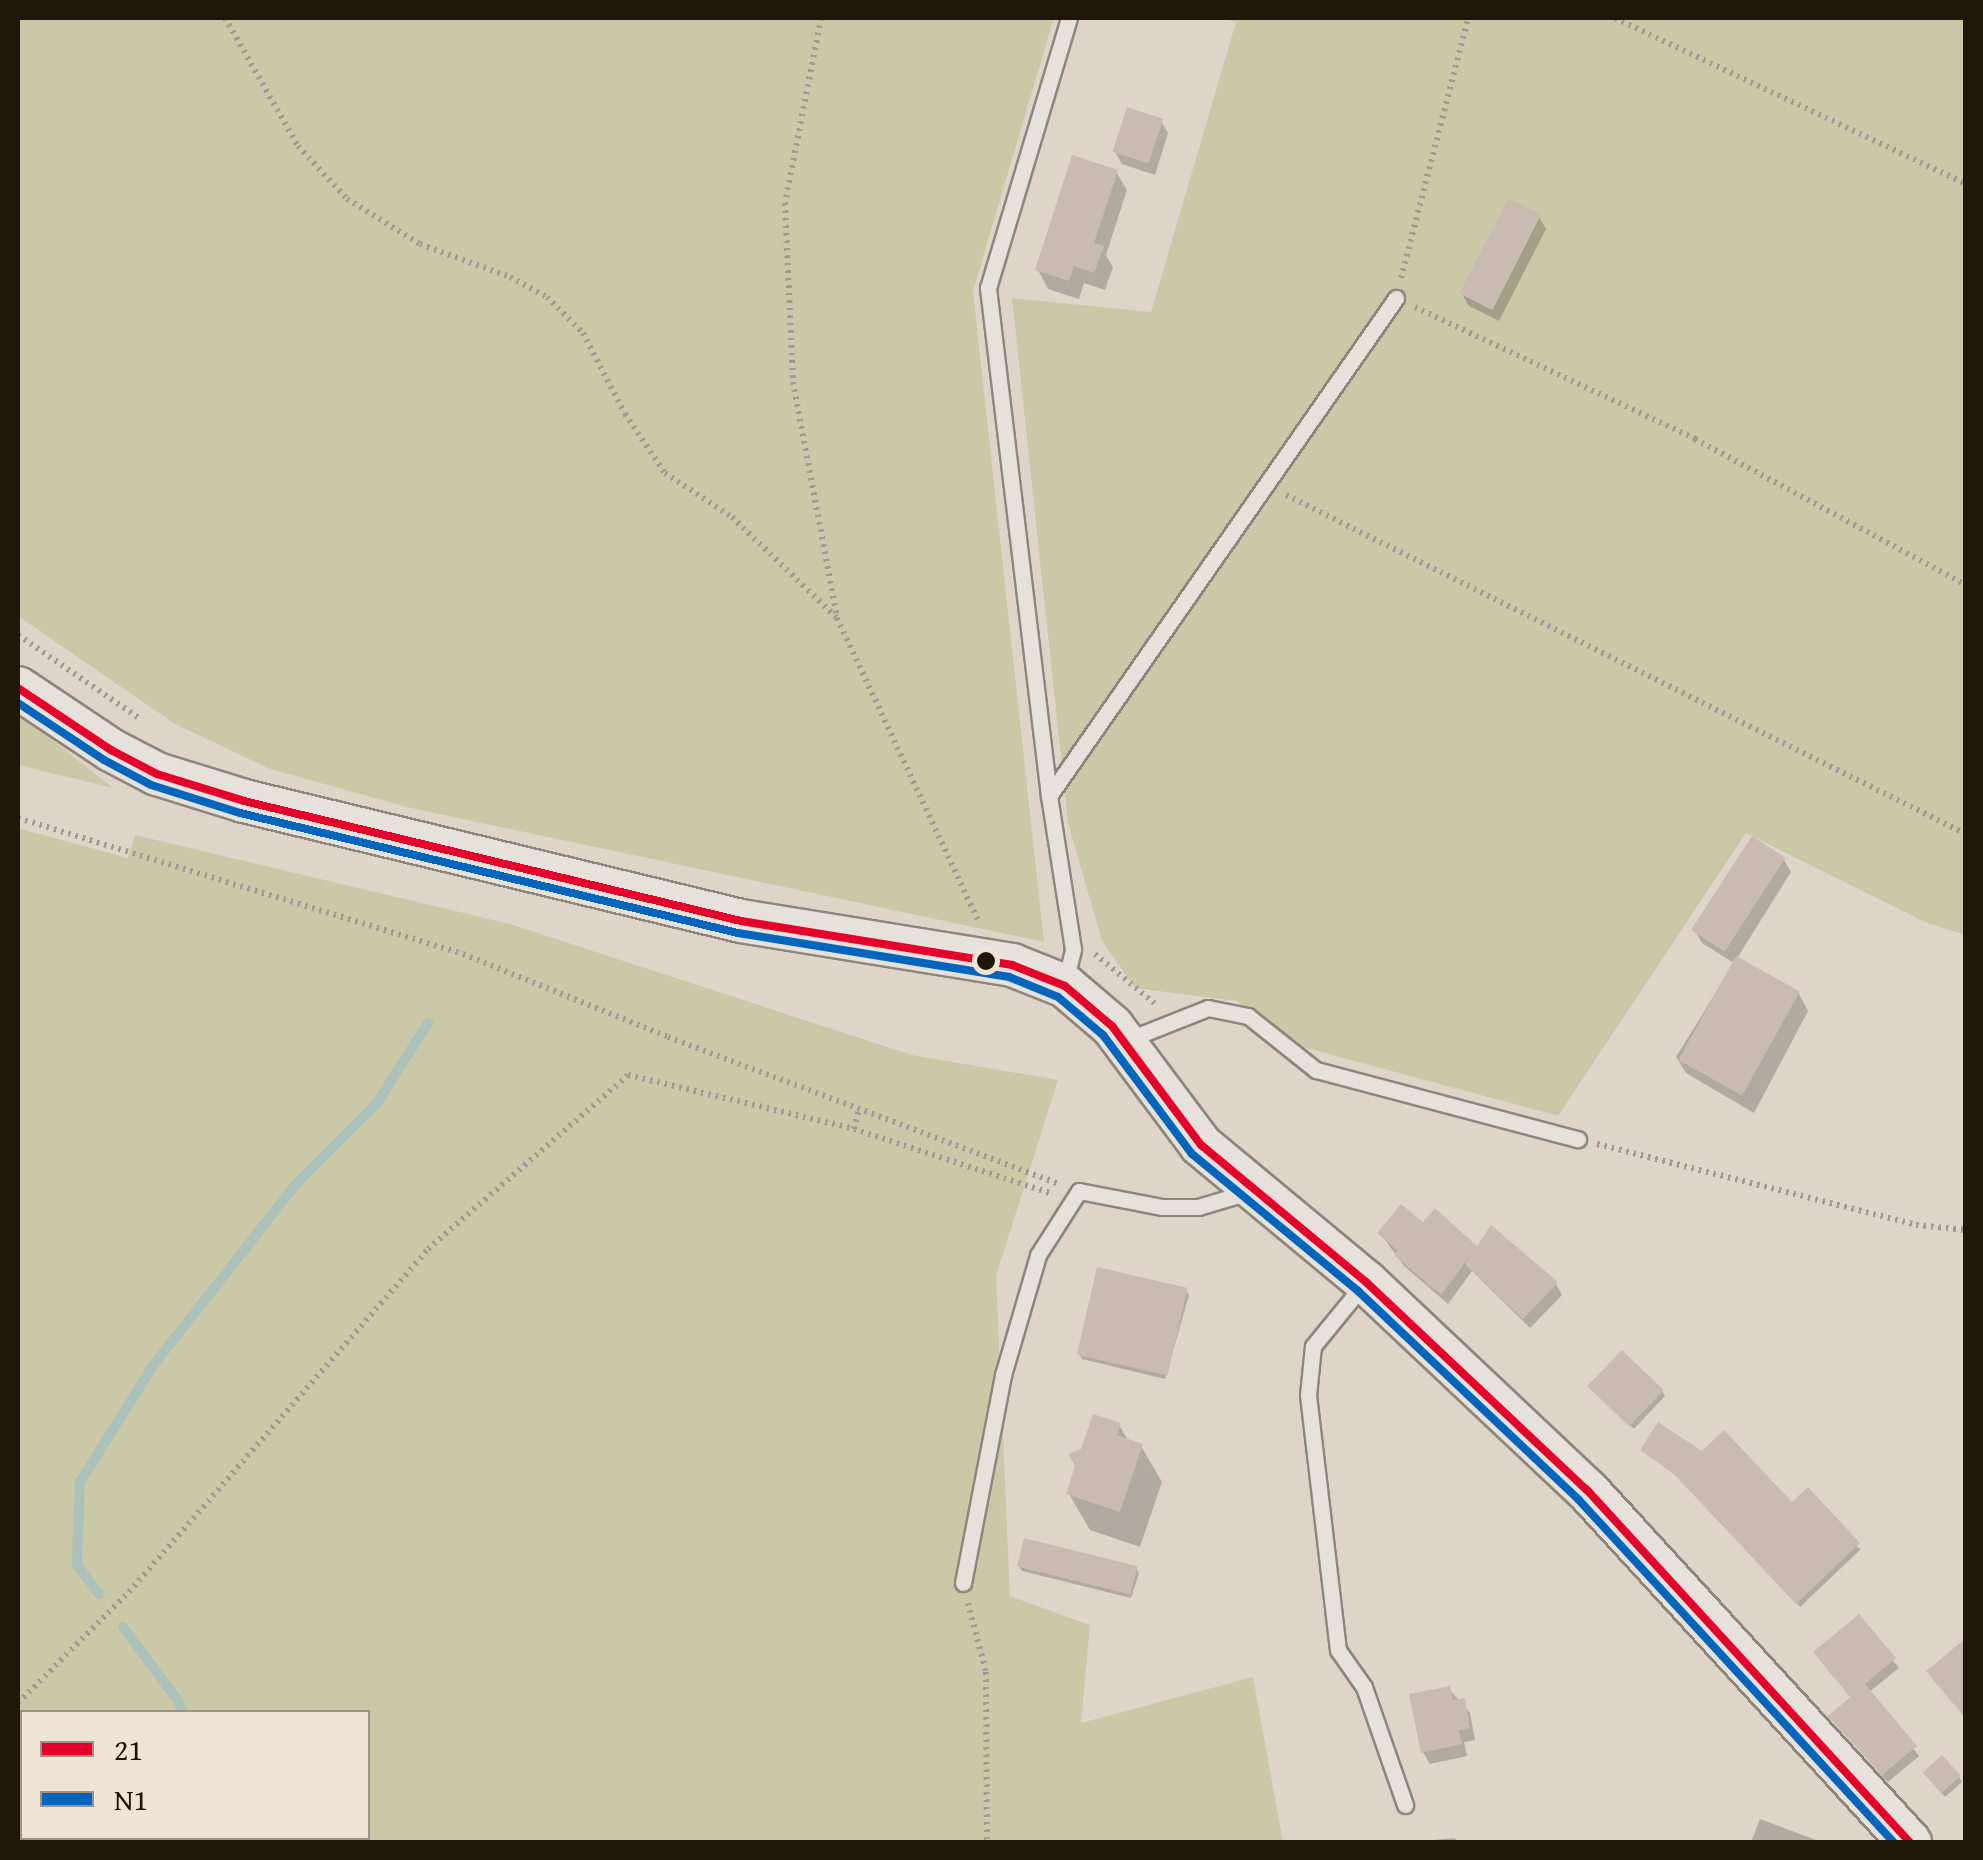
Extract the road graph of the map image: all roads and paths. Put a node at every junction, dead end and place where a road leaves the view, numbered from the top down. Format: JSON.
{"nodes":[{"id":1,"x":225,"y":18,"type":"edge"},
{"id":2,"x":820,"y":18,"type":"edge"},
{"id":3,"x":1068,"y":18,"type":"edge"},
{"id":4,"x":1468,"y":18,"type":"edge"},
{"id":5,"x":1615,"y":18,"type":"edge"},
{"id":6,"x":1966,"y":184,"type":"edge"},
{"id":7,"x":1396,"y":298,"type":"junction"},
{"id":8,"x":1266,"y":485,"type":"junction"},
{"id":9,"x":1966,"y":585,"type":"edge"},
{"id":10,"x":837,"y":618,"type":"junction"},
{"id":11,"x":18,"y":688,"type":"edge"},
{"id":12,"x":1050,"y":796,"type":"junction"},
{"id":13,"x":18,"y":818,"type":"edge"},
{"id":14,"x":1966,"y":834,"type":"edge"},
{"id":15,"x":985,"y":937,"type":"dead end"},
{"id":16,"x":1069,"y":968,"type":"junction"},
{"id":17,"x":1180,"y":1021,"type":"junction"},
{"id":18,"x":1124,"y":1041,"type":"junction"},
{"id":19,"x":859,"y":1109,"type":"junction"},
{"id":20,"x":854,"y":1129,"type":"junction"},
{"id":21,"x":1578,"y":1139,"type":"joint"},
{"id":22,"x":1252,"y":1191,"type":"junction"},
{"id":23,"x":1076,"y":1196,"type":"junction"},
{"id":24,"x":1966,"y":1230,"type":"edge"},
{"id":25,"x":1366,"y":1282,"type":"junction"},
{"id":26,"x":962,"y":1582,"type":"joint"},
{"id":27,"x":18,"y":1702,"type":"edge"},
{"id":28,"x":1405,"y":1804,"type":"dead end"},
{"id":29,"x":986,"y":1842,"type":"edge"},
{"id":30,"x":1910,"y":1842,"type":"edge"}],
"edges":[{"from":1,"to":10,"type":"path"},
{"from":2,"to":10,"type":"path"},
{"from":3,"to":12,"type":"lane"},
{"from":4,"to":7,"type":"path"},
{"from":5,"to":6,"type":"path"},
{"from":7,"to":8,"type":"lane"},
{"from":7,"to":9,"type":"path"},
{"from":8,"to":12,"type":"lane"},
{"from":8,"to":14,"type":"path"},
{"from":10,"to":15,"type":"path"},
{"from":11,"to":16,"type":"street"},
{"from":12,"to":16,"type":"lane"},
{"from":13,"to":19,"type":"path"},
{"from":16,"to":17,"type":"path"},
{"from":16,"to":18,"type":"street"},
{"from":17,"to":18,"type":"lane"},
{"from":17,"to":21,"type":"lane"},
{"from":18,"to":22,"type":"street"},
{"from":19,"to":20,"type":"path"},
{"from":19,"to":23,"type":"path"},
{"from":20,"to":23,"type":"path"},
{"from":20,"to":27,"type":"path"},
{"from":21,"to":24,"type":"path"},
{"from":22,"to":23,"type":"lane"},
{"from":22,"to":25,"type":"street"},
{"from":23,"to":26,"type":"lane"},
{"from":25,"to":28,"type":"lane"},
{"from":25,"to":30,"type":"street"},
{"from":26,"to":29,"type":"path"}]}
